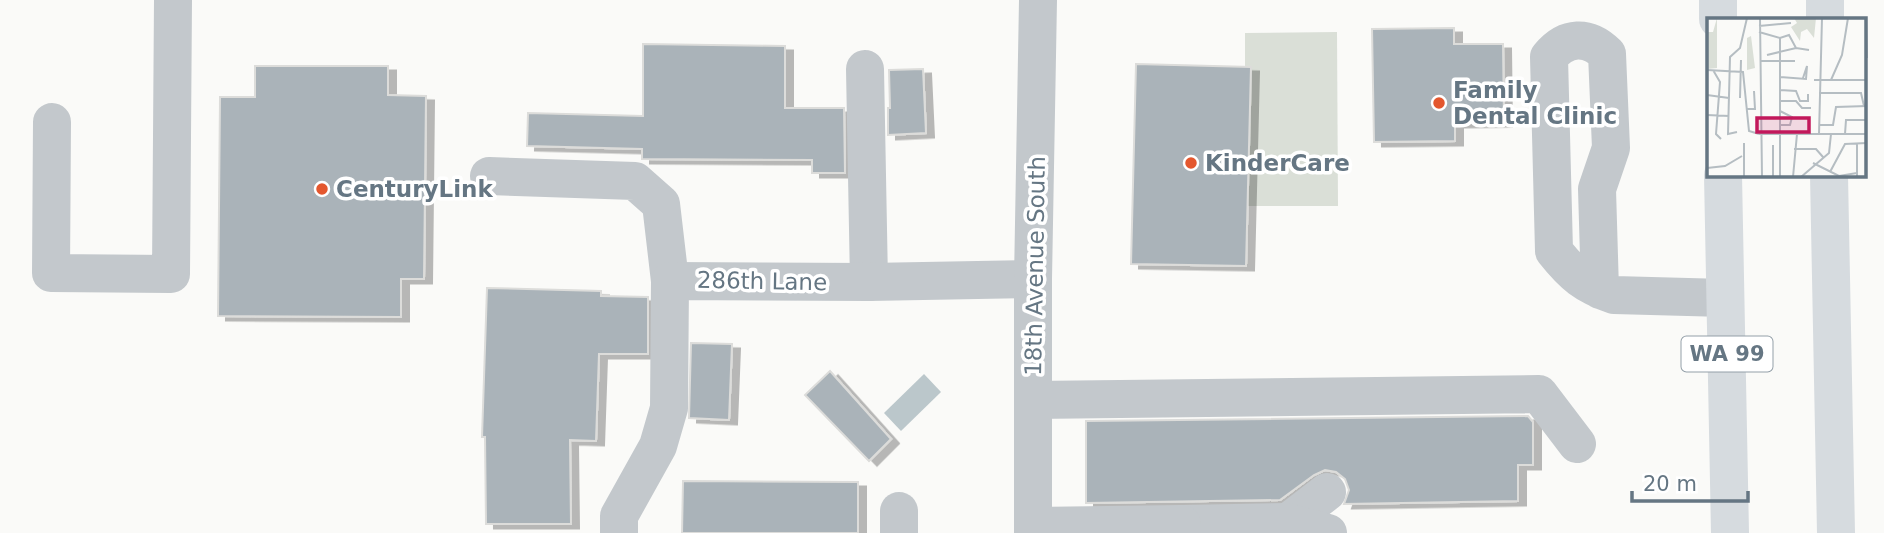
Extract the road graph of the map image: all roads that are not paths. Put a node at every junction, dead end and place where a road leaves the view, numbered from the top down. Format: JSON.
{"nodes":[{"id":1,"x":173,"y":0,"type":"edge"},
{"id":2,"x":1038,"y":0,"type":"edge"},
{"id":3,"x":1718,"y":0,"type":"edge"},
{"id":4,"x":1825,"y":0,"type":"edge"},
{"id":5,"x":1718,"y":18,"type":"edge"},
{"id":6,"x":1825,"y":18,"type":"edge"},
{"id":7,"x":864,"y":69,"type":"dead end"},
{"id":8,"x":52,"y":122,"type":"dead end"},
{"id":9,"x":489,"y":176,"type":"dead end"},
{"id":10,"x":1723,"y":177,"type":"edge"},
{"id":11,"x":1829,"y":177,"type":"edge"},
{"id":12,"x":1033,"y":279,"type":"junction"},
{"id":13,"x":670,"y":281,"type":"junction"},
{"id":14,"x":869,"y":282,"type":"junction"},
{"id":15,"x":1600,"y":290,"type":"junction"},
{"id":16,"x":1725,"y":298,"type":"junction"},
{"id":17,"x":1033,"y":400,"type":"junction"},
{"id":18,"x":1577,"y":444,"type":"dead end"},
{"id":19,"x":1327,"y":492,"type":"dead end"},
{"id":20,"x":1288,"y":522,"type":"junction"},
{"id":21,"x":1182,"y":529,"type":"edge"},
{"id":22,"x":1033,"y":530,"type":"edge"},
{"id":23,"x":619,"y":533,"type":"edge"},
{"id":24,"x":1328,"y":533,"type":"edge"},
{"id":25,"x":1730,"y":533,"type":"edge"},
{"id":26,"x":1836,"y":533,"type":"edge"}],
"edges":[{"from":1,"to":8,"type":"street"},
{"from":2,"to":12,"type":"street","name":"18th Avenue South"},
{"from":3,"to":5,"type":"main road"},
{"from":4,"to":6,"type":"main road"},
{"from":7,"to":14,"type":"street"},
{"from":9,"to":13,"type":"street"},
{"from":10,"to":16,"type":"main road","number":"WA 99"},
{"from":11,"to":26,"type":"main road"},
{"from":12,"to":14,"type":"street","name":"286th Lane"},
{"from":12,"to":17,"type":"street","name":"18th Avenue South"},
{"from":13,"to":14,"type":"street","name":"286th Lane"},
{"from":13,"to":23,"type":"street","name":"286th Lane"},
{"from":15,"to":15,"type":"street"},
{"from":15,"to":16,"type":"street"},
{"from":16,"to":25,"type":"main road","number":"WA 99"},
{"from":17,"to":18,"type":"street"},
{"from":17,"to":22,"type":"street","name":"18th Avenue South"},
{"from":19,"to":20,"type":"street"},
{"from":20,"to":21,"type":"street"},
{"from":20,"to":24,"type":"street"},
{"from":21,"to":22,"type":"street"}]}
